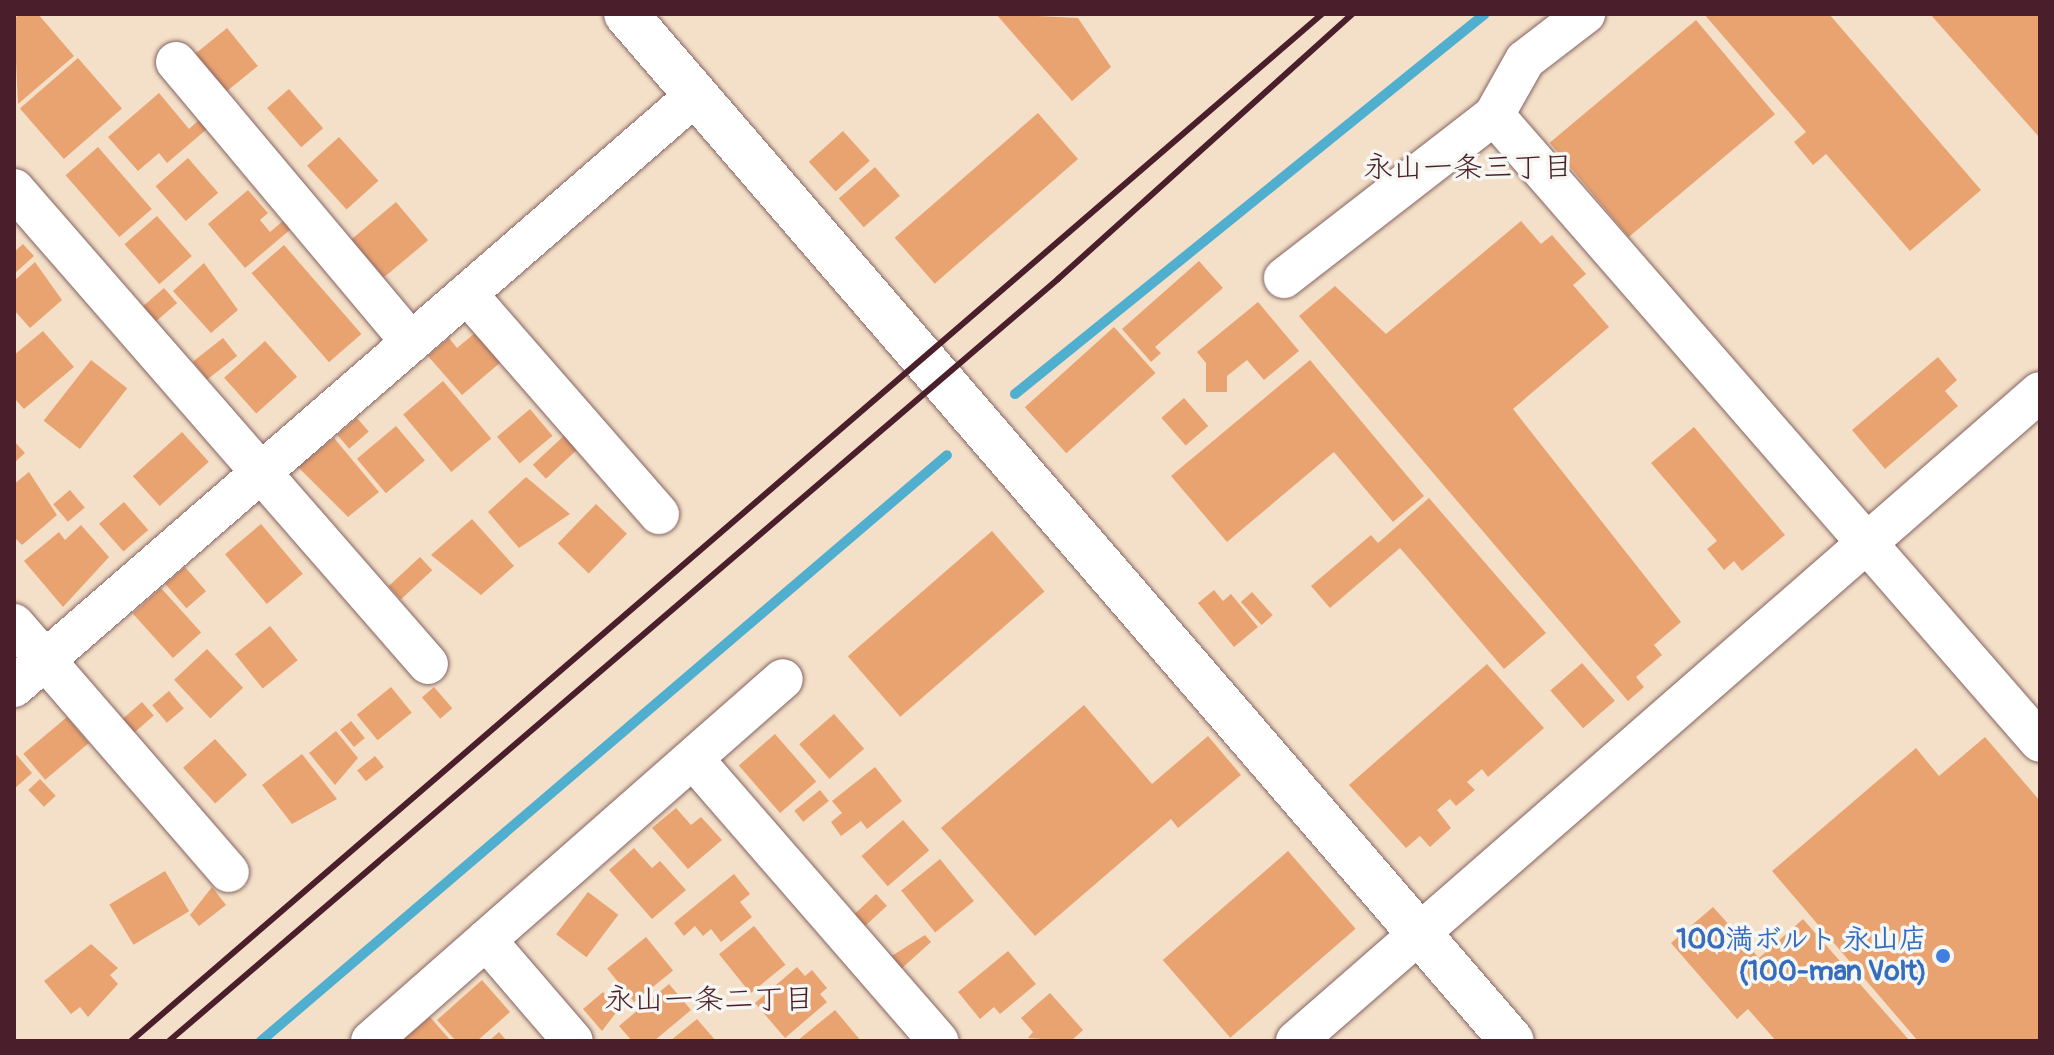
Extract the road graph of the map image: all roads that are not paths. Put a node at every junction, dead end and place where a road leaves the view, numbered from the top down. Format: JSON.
{"nodes":[{"id":1,"x":626,"y":14,"type":"edge"},
{"id":2,"x":1585,"y":14,"type":"edge"},
{"id":3,"x":176,"y":62,"type":"dead end"},
{"id":4,"x":697,"y":94,"type":"junction"},
{"id":5,"x":1494,"y":115,"type":"junction"},
{"id":6,"x":14,"y":189,"type":"edge"},
{"id":7,"x":1284,"y":278,"type":"dead end"},
{"id":8,"x":467,"y":294,"type":"junction"},
{"id":9,"x":411,"y":342,"type":"junction"},
{"id":10,"x":2040,"y":392,"type":"edge"},
{"id":11,"x":258,"y":475,"type":"junction"},
{"id":12,"x":659,"y":514,"type":"dead end"},
{"id":13,"x":1869,"y":541,"type":"junction"},
{"id":14,"x":14,"y":624,"type":"edge"},
{"id":15,"x":45,"y":660,"type":"junction"},
{"id":16,"x":428,"y":664,"type":"dead end"},
{"id":17,"x":783,"y":679,"type":"dead end"},
{"id":18,"x":14,"y":687,"type":"edge"},
{"id":19,"x":2040,"y":742,"type":"edge"},
{"id":20,"x":695,"y":761,"type":"junction"},
{"id":21,"x":229,"y":872,"type":"dead end"},
{"id":22,"x":1418,"y":934,"type":"junction"},
{"id":23,"x":486,"y":940,"type":"junction"},
{"id":24,"x":371,"y":1041,"type":"edge"},
{"id":25,"x":573,"y":1041,"type":"edge"},
{"id":26,"x":938,"y":1041,"type":"edge"},
{"id":27,"x":1296,"y":1041,"type":"edge"},
{"id":28,"x":1512,"y":1041,"type":"edge"}],
"edges":[{"from":1,"to":4,"type":"street"},
{"from":2,"to":5,"type":"street"},
{"from":3,"to":9,"type":"street"},
{"from":4,"to":8,"type":"street"},
{"from":4,"to":22,"type":"street"},
{"from":5,"to":7,"type":"street"},
{"from":5,"to":13,"type":"street"},
{"from":6,"to":11,"type":"street"},
{"from":8,"to":9,"type":"street"},
{"from":8,"to":12,"type":"street"},
{"from":9,"to":11,"type":"street"},
{"from":10,"to":13,"type":"street"},
{"from":11,"to":15,"type":"street"},
{"from":11,"to":16,"type":"street"},
{"from":13,"to":19,"type":"street"},
{"from":13,"to":22,"type":"street"},
{"from":14,"to":15,"type":"street"},
{"from":15,"to":18,"type":"street"},
{"from":15,"to":21,"type":"street"},
{"from":17,"to":20,"type":"street"},
{"from":20,"to":23,"type":"street"},
{"from":20,"to":26,"type":"street"},
{"from":22,"to":27,"type":"street"},
{"from":22,"to":28,"type":"street"},
{"from":23,"to":24,"type":"street"},
{"from":23,"to":25,"type":"street"}]}
